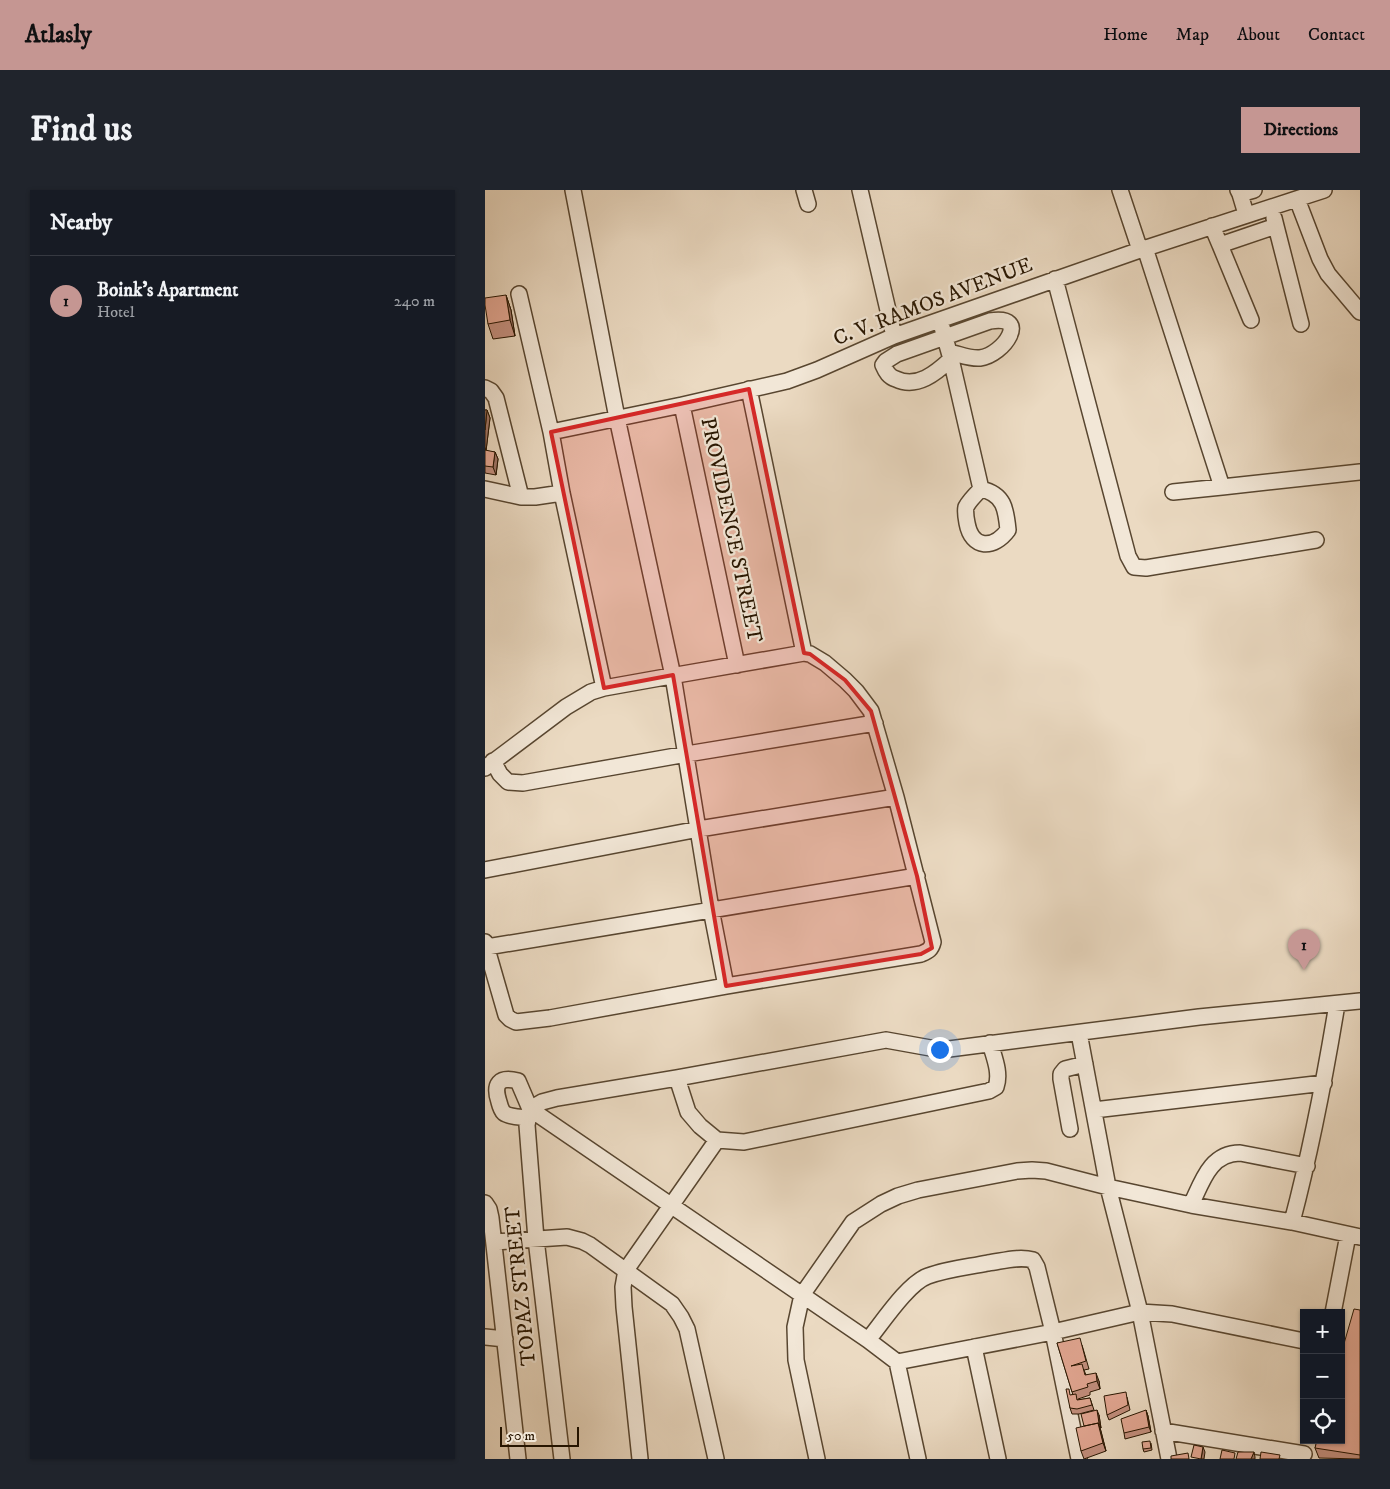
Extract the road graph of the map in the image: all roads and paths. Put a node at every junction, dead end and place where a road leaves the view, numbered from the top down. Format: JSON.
{"nodes":[{"id":1,"x":573,"y":190,"type":"edge"},
{"id":2,"x":860,"y":190,"type":"edge"},
{"id":3,"x":1120,"y":190,"type":"edge"},
{"id":4,"x":1323,"y":190,"type":"edge"},
{"id":5,"x":1244,"y":191,"type":"edge"},
{"id":6,"x":1297,"y":199,"type":"junction"},
{"id":7,"x":1271,"y":206,"type":"junction"},
{"id":8,"x":1246,"y":214,"type":"junction"},
{"id":9,"x":1212,"y":226,"type":"junction"},
{"id":10,"x":1276,"y":226,"type":"junction"},
{"id":11,"x":1220,"y":245,"type":"junction"},
{"id":12,"x":1142,"y":249,"type":"junction"},
{"id":13,"x":1055,"y":279,"type":"junction"},
{"id":14,"x":519,"y":294,"type":"dead end"},
{"id":15,"x":1360,"y":312,"type":"edge"},
{"id":16,"x":940,"y":320,"type":"junction"},
{"id":17,"x":1251,"y":320,"type":"dead end"},
{"id":18,"x":1301,"y":324,"type":"dead end"},
{"id":19,"x":894,"y":336,"type":"junction"},
{"id":20,"x":945,"y":337,"type":"junction"},
{"id":21,"x":950,"y":355,"type":"junction"},
{"id":22,"x":485,"y":388,"type":"edge"},
{"id":23,"x":749,"y":389,"type":"junction"},
{"id":24,"x":682,"y":405,"type":"junction"},
{"id":25,"x":617,"y":418,"type":"junction"},
{"id":26,"x":551,"y":432,"type":"junction"},
{"id":27,"x":1360,"y":474,"type":"edge"},
{"id":28,"x":1223,"y":487,"type":"junction"},
{"id":29,"x":981,"y":489,"type":"dead end"},
{"id":30,"x":485,"y":490,"type":"edge"},
{"id":31,"x":1173,"y":492,"type":"dead end"},
{"id":32,"x":562,"y":493,"type":"junction"},
{"id":33,"x":521,"y":497,"type":"junction"},
{"id":34,"x":1316,"y":540,"type":"dead end"},
{"id":35,"x":804,"y":653,"type":"junction"},
{"id":36,"x":737,"y":664,"type":"junction"},
{"id":37,"x":673,"y":676,"type":"junction"},
{"id":38,"x":604,"y":688,"type":"junction"},
{"id":39,"x":875,"y":723,"type":"junction"},
{"id":40,"x":687,"y":754,"type":"junction"},
{"id":41,"x":489,"y":764,"type":"edge"},
{"id":42,"x":896,"y":797,"type":"junction"},
{"id":43,"x":699,"y":829,"type":"junction"},
{"id":44,"x":485,"y":870,"type":"edge"},
{"id":45,"x":917,"y":876,"type":"junction"},
{"id":46,"x":711,"y":910,"type":"junction"},
{"id":47,"x":486,"y":944,"type":"edge"},
{"id":48,"x":726,"y":986,"type":"junction"},
{"id":49,"x":1360,"y":1001,"type":"edge"},
{"id":50,"x":1337,"y":1004,"type":"junction"},
{"id":51,"x":1079,"y":1033,"type":"junction"},
{"id":52,"x":990,"y":1043,"type":"junction"},
{"id":53,"x":1085,"y":1064,"type":"junction"},
{"id":54,"x":677,"y":1078,"type":"junction"},
{"id":55,"x":1324,"y":1084,"type":"junction"},
{"id":56,"x":1094,"y":1110,"type":"junction"},
{"id":57,"x":529,"y":1113,"type":"junction"},
{"id":58,"x":1071,"y":1129,"type":"dead end"},
{"id":59,"x":717,"y":1140,"type":"junction"},
{"id":60,"x":1307,"y":1166,"type":"junction"},
{"id":61,"x":1108,"y":1187,"type":"junction"},
{"id":62,"x":485,"y":1203,"type":"edge"},
{"id":63,"x":1191,"y":1204,"type":"junction"},
{"id":64,"x":670,"y":1205,"type":"junction"},
{"id":65,"x":1292,"y":1222,"type":"junction"},
{"id":66,"x":1354,"y":1236,"type":"edge"},
{"id":67,"x":537,"y":1239,"type":"junction"},
{"id":68,"x":494,"y":1242,"type":"junction"},
{"id":69,"x":625,"y":1270,"type":"junction"},
{"id":70,"x":801,"y":1295,"type":"junction"},
{"id":71,"x":1334,"y":1309,"type":"edge"},
{"id":72,"x":1140,"y":1312,"type":"junction"},
{"id":73,"x":1053,"y":1332,"type":"junction"},
{"id":74,"x":485,"y":1337,"type":"edge"},
{"id":75,"x":505,"y":1339,"type":"junction"},
{"id":76,"x":868,"y":1340,"type":"junction"},
{"id":77,"x":1300,"y":1340,"type":"edge"},
{"id":78,"x":974,"y":1347,"type":"junction"},
{"id":79,"x":897,"y":1362,"type":"junction"},
{"id":80,"x":1163,"y":1431,"type":"junction"},
{"id":81,"x":1305,"y":1451,"type":"edge"},
{"id":82,"x":518,"y":1459,"type":"edge"},
{"id":83,"x":562,"y":1459,"type":"edge"},
{"id":84,"x":640,"y":1459,"type":"edge"},
{"id":85,"x":716,"y":1459,"type":"edge"},
{"id":86,"x":817,"y":1459,"type":"edge"},
{"id":87,"x":918,"y":1459,"type":"edge"},
{"id":88,"x":998,"y":1459,"type":"edge"},
{"id":89,"x":1079,"y":1459,"type":"edge"},
{"id":90,"x":1169,"y":1459,"type":"edge"}],
"edges":[{"from":1,"to":25,"type":"street"},
{"from":2,"to":19,"type":"street"},
{"from":3,"to":12,"type":"street"},
{"from":4,"to":6,"type":"street","name":"C. V. RAMOS AVENUE"},
{"from":5,"to":8,"type":"street"},
{"from":6,"to":7,"type":"street","name":"C. V. RAMOS AVENUE"},
{"from":6,"to":15,"type":"street"},
{"from":7,"to":8,"type":"street","name":"C. V. RAMOS AVENUE"},
{"from":7,"to":10,"type":"street"},
{"from":8,"to":9,"type":"street","name":"C. V. RAMOS AVENUE"},
{"from":9,"to":11,"type":"street"},
{"from":9,"to":12,"type":"street","name":"C. V. RAMOS AVENUE"},
{"from":10,"to":11,"type":"street"},
{"from":10,"to":18,"type":"street"},
{"from":11,"to":17,"type":"street"},
{"from":12,"to":13,"type":"street","name":"C. V. RAMOS AVENUE"},
{"from":12,"to":28,"type":"street"},
{"from":13,"to":16,"type":"street","name":"C. V. RAMOS AVENUE"},
{"from":13,"to":34,"type":"street"},
{"from":14,"to":26,"type":"street"},
{"from":16,"to":19,"type":"street","name":"C. V. RAMOS AVENUE"},
{"from":16,"to":20,"type":"street"},
{"from":19,"to":23,"type":"street","name":"C. V. RAMOS AVENUE"},
{"from":20,"to":21,"type":"street"},
{"from":20,"to":21,"type":"street"},
{"from":20,"to":21,"type":"street"},
{"from":21,"to":29,"type":"street"},
{"from":22,"to":33,"type":"street"},
{"from":23,"to":24,"type":"street","name":"C. V. RAMOS AVENUE"},
{"from":23,"to":35,"type":"street"},
{"from":24,"to":25,"type":"street","name":"C. V. RAMOS AVENUE"},
{"from":24,"to":36,"type":"street","name":"PROVIDENCE STREET"},
{"from":25,"to":26,"type":"street","name":"C. V. RAMOS AVENUE"},
{"from":25,"to":37,"type":"street"},
{"from":26,"to":32,"type":"street"},
{"from":27,"to":28,"type":"street"},
{"from":28,"to":31,"type":"street"},
{"from":30,"to":33,"type":"street"},
{"from":32,"to":33,"type":"street"},
{"from":32,"to":38,"type":"street"},
{"from":35,"to":36,"type":"street"},
{"from":35,"to":39,"type":"street"},
{"from":36,"to":37,"type":"street"},
{"from":37,"to":38,"type":"street"},
{"from":37,"to":40,"type":"street"},
{"from":38,"to":41,"type":"street"},
{"from":39,"to":40,"type":"street"},
{"from":39,"to":42,"type":"street"},
{"from":40,"to":41,"type":"street"},
{"from":40,"to":43,"type":"street"},
{"from":42,"to":43,"type":"street"},
{"from":42,"to":45,"type":"street"},
{"from":43,"to":44,"type":"street"},
{"from":43,"to":46,"type":"street"},
{"from":45,"to":46,"type":"street"},
{"from":45,"to":48,"type":"street"},
{"from":46,"to":47,"type":"street"},
{"from":46,"to":48,"type":"street"},
{"from":47,"to":48,"type":"street"},
{"from":49,"to":50,"type":"street"},
{"from":50,"to":51,"type":"street"},
{"from":50,"to":55,"type":"street"},
{"from":51,"to":52,"type":"street"},
{"from":51,"to":53,"type":"street"},
{"from":52,"to":54,"type":"street"},
{"from":52,"to":59,"type":"street"},
{"from":53,"to":56,"type":"street"},
{"from":53,"to":58,"type":"street"},
{"from":54,"to":57,"type":"street"},
{"from":54,"to":59,"type":"street"},
{"from":55,"to":56,"type":"street"},
{"from":55,"to":60,"type":"street"},
{"from":56,"to":61,"type":"street"},
{"from":57,"to":64,"type":"street"},
{"from":57,"to":67,"type":"street","name":"TOPAZ STREET"},
{"from":59,"to":64,"type":"street"},
{"from":60,"to":63,"type":"street"},
{"from":60,"to":65,"type":"street"},
{"from":61,"to":63,"type":"street"},
{"from":61,"to":70,"type":"street"},
{"from":61,"to":72,"type":"street"},
{"from":62,"to":68,"type":"street"},
{"from":63,"to":65,"type":"street"},
{"from":64,"to":69,"type":"street"},
{"from":64,"to":70,"type":"street"},
{"from":65,"to":66,"type":"street"},
{"from":66,"to":71,"type":"street"},
{"from":67,"to":68,"type":"street"},
{"from":67,"to":69,"type":"street"},
{"from":67,"to":83,"type":"street","name":"TOPAZ STREET"},
{"from":68,"to":75,"type":"street"},
{"from":69,"to":84,"type":"street"},
{"from":69,"to":85,"type":"street"},
{"from":70,"to":76,"type":"street"},
{"from":70,"to":86,"type":"street"},
{"from":72,"to":73,"type":"street"},
{"from":72,"to":77,"type":"street"},
{"from":72,"to":80,"type":"street"},
{"from":73,"to":76,"type":"street"},
{"from":73,"to":78,"type":"street"},
{"from":73,"to":89,"type":"street"},
{"from":74,"to":75,"type":"street"},
{"from":75,"to":82,"type":"street"},
{"from":76,"to":79,"type":"street"},
{"from":78,"to":79,"type":"street"},
{"from":78,"to":88,"type":"street"},
{"from":79,"to":87,"type":"street"},
{"from":80,"to":81,"type":"street"},
{"from":80,"to":90,"type":"street"}]}
